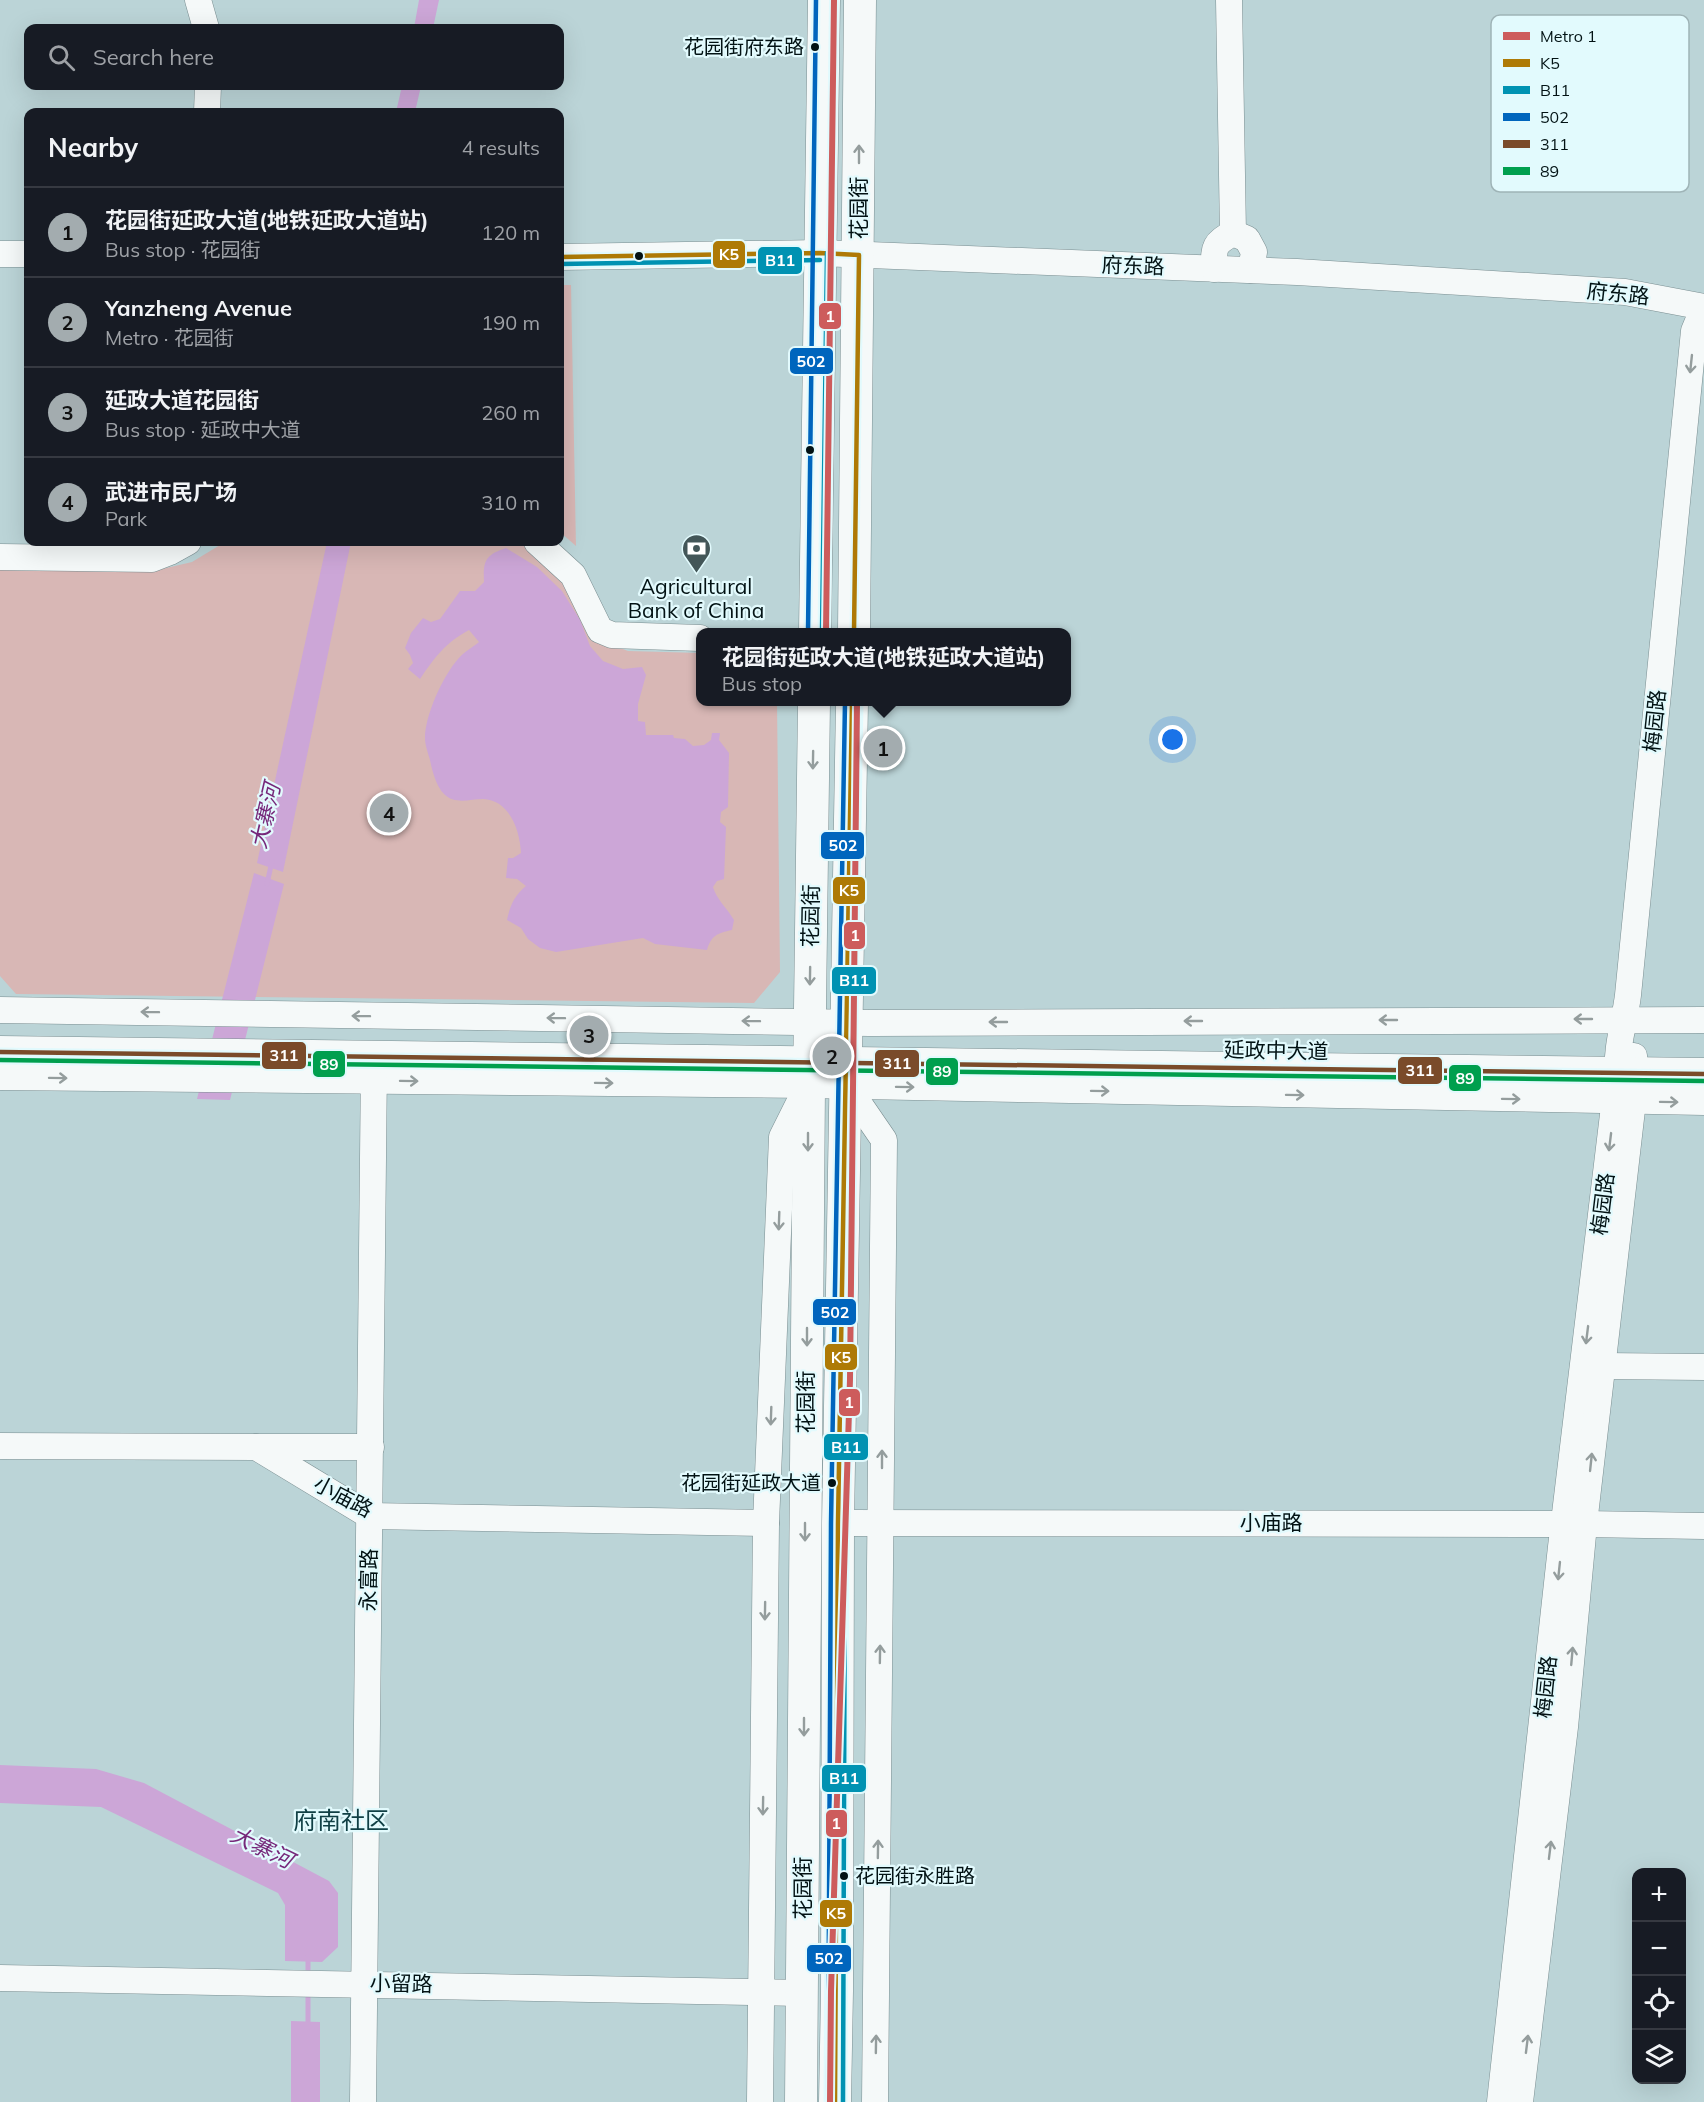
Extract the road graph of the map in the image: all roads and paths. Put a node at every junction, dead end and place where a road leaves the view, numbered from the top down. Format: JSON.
{"nodes":[{"id":1,"x":198,"y":0,"type":"edge"},
{"id":2,"x":824,"y":0,"type":"edge"},
{"id":3,"x":860,"y":0,"type":"edge"},
{"id":4,"x":1229,"y":0,"type":"edge"},
{"id":5,"x":205,"y":24,"type":"edge"},
{"id":6,"x":208,"y":90,"type":"edge"},
{"id":7,"x":207,"y":108,"type":"edge"},
{"id":8,"x":1233,"y":233,"type":"junction"},
{"id":9,"x":820,"y":253,"type":"junction"},
{"id":10,"x":0,"y":254,"type":"edge"},
{"id":11,"x":24,"y":254,"type":"edge"},
{"id":12,"x":859,"y":255,"type":"junction"},
{"id":13,"x":564,"y":257,"type":"edge"},
{"id":14,"x":1214,"y":269,"type":"junction"},
{"id":15,"x":1251,"y":270,"type":"junction"},
{"id":16,"x":1704,"y":307,"type":"edge"},
{"id":17,"x":1704,"y":392,"type":"edge"},
{"id":18,"x":181,"y":546,"type":"edge"},
{"id":19,"x":542,"y":546,"type":"edge"},
{"id":20,"x":0,"y":557,"type":"edge"},
{"id":21,"x":815,"y":628,"type":"edge"},
{"id":22,"x":854,"y":628,"type":"edge"},
{"id":23,"x":696,"y":639,"type":"edge"},
{"id":24,"x":814,"y":706,"type":"edge"},
{"id":25,"x":852,"y":706,"type":"edge"},
{"id":26,"x":0,"y":1010,"type":"edge"},
{"id":27,"x":1633,"y":1019,"type":"junction"},
{"id":28,"x":1704,"y":1020,"type":"edge"},
{"id":29,"x":0,"y":1037,"type":"edge"},
{"id":30,"x":201,"y":1047,"type":"junction"},
{"id":31,"x":252,"y":1047,"type":"junction"},
{"id":32,"x":0,"y":1052,"type":"edge"},
{"id":33,"x":809,"y":1054,"type":"junction"},
{"id":34,"x":847,"y":1054,"type":"junction"},
{"id":35,"x":1704,"y":1056,"type":"edge"},
{"id":36,"x":374,"y":1069,"type":"junction"},
{"id":37,"x":1704,"y":1074,"type":"edge"},
{"id":38,"x":1626,"y":1076,"type":"junction"},
{"id":39,"x":0,"y":1077,"type":"edge"},
{"id":40,"x":1704,"y":1102,"type":"edge"},
{"id":41,"x":1602,"y":1366,"type":"junction"},
{"id":42,"x":1704,"y":1366,"type":"edge"},
{"id":43,"x":0,"y":1446,"type":"edge"},
{"id":44,"x":370,"y":1447,"type":"junction"},
{"id":45,"x":256,"y":1448,"type":"junction"},
{"id":46,"x":370,"y":1516,"type":"junction"},
{"id":47,"x":882,"y":1522,"type":"junction"},
{"id":48,"x":766,"y":1523,"type":"junction"},
{"id":49,"x":838,"y":1523,"type":"junction"},
{"id":50,"x":1574,"y":1524,"type":"junction"},
{"id":51,"x":1704,"y":1526,"type":"edge"},
{"id":52,"x":0,"y":1978,"type":"edge"},
{"id":53,"x":365,"y":1984,"type":"junction"},
{"id":54,"x":761,"y":1992,"type":"junction"},
{"id":55,"x":803,"y":1993,"type":"junction"},
{"id":56,"x":363,"y":2102,"type":"edge"},
{"id":57,"x":760,"y":2102,"type":"edge"},
{"id":58,"x":801,"y":2102,"type":"edge"},
{"id":59,"x":835,"y":2102,"type":"edge"},
{"id":60,"x":875,"y":2102,"type":"edge"},
{"id":61,"x":1500,"y":2102,"type":"edge"},
{"id":62,"x":1520,"y":2102,"type":"edge"}],
"edges":[{"from":1,"to":5,"type":"street"},
{"from":2,"to":9,"type":"main road","name":"花园街"},
{"from":12,"to":3,"type":"main road","name":"花园街","one_way":true},
{"from":4,"to":8,"type":"street"},
{"from":6,"to":7,"type":"street"},
{"from":8,"to":14,"type":"street"},
{"from":8,"to":15,"type":"street"},
{"from":9,"to":12,"type":"street","name":"府东路"},
{"from":9,"to":13,"type":"street","name":"府东路"},
{"from":9,"to":21,"type":"main road","name":"花园街"},
{"from":10,"to":11,"type":"street"},
{"from":12,"to":14,"type":"street","name":"府东路"},
{"from":12,"to":22,"type":"main road","name":"花园街"},
{"from":14,"to":15,"type":"street","name":"府东路"},
{"from":15,"to":16,"type":"street","name":"府东路"},
{"from":16,"to":27,"type":"street","name":"梅园路","one_way":true},
{"from":17,"to":27,"type":"street","name":"梅园路"},
{"from":18,"to":20,"type":"street"},
{"from":19,"to":23,"type":"street"},
{"from":24,"to":33,"type":"main road","name":"花园街","one_way":true},
{"from":25,"to":34,"type":"main road","name":"花园街"},
{"from":30,"to":26,"type":"street","one_way":true},
{"from":27,"to":28,"type":"street"},
{"from":27,"to":34,"type":"street","one_way":true},
{"from":27,"to":38,"type":"street","name":"梅园路"},
{"from":29,"to":30,"type":"main road"},
{"from":30,"to":31,"type":"main road"},
{"from":30,"to":31,"type":"street"},
{"from":30,"to":32,"type":"main road"},
{"from":39,"to":30,"type":"street","one_way":true},
{"from":33,"to":31,"type":"main road","one_way":true},
{"from":31,"to":36,"type":"main road"},
{"from":33,"to":34,"type":"main road","name":"延政中大道"},
{"from":33,"to":34,"type":"street"},
{"from":36,"to":33,"type":"main road","one_way":true},
{"from":33,"to":48,"type":"street","one_way":true},
{"from":33,"to":55,"type":"main road","name":"花园街","one_way":true},
{"from":34,"to":38,"type":"main road","name":"延政中大道"},
{"from":34,"to":38,"type":"street","one_way":true},
{"from":47,"to":34,"type":"street","one_way":true},
{"from":34,"to":49,"type":"main road","name":"花园街"},
{"from":35,"to":38,"type":"main road","name":"延政中大道"},
{"from":36,"to":44,"type":"street","name":"永富路"},
{"from":37,"to":38,"type":"main road","name":"延政中大道"},
{"from":38,"to":40,"type":"street","one_way":true},
{"from":38,"to":41,"type":"street","name":"梅园路"},
{"from":38,"to":50,"type":"street","name":"梅园路","one_way":true},
{"from":41,"to":42,"type":"street"},
{"from":50,"to":41,"type":"street","name":"梅园路","one_way":true},
{"from":43,"to":45,"type":"street"},
{"from":44,"to":45,"type":"street"},
{"from":44,"to":46,"type":"street","name":"永富路"},
{"from":45,"to":46,"type":"street","name":"小庙路"},
{"from":46,"to":48,"type":"street","name":"小庙路"},
{"from":46,"to":53,"type":"street","name":"永富路"},
{"from":47,"to":49,"type":"street","name":"小庙路"},
{"from":47,"to":50,"type":"street","name":"小庙路"},
{"from":60,"to":47,"type":"street","one_way":true},
{"from":48,"to":54,"type":"street","one_way":true},
{"from":49,"to":59,"type":"main road","name":"花园街"},
{"from":50,"to":51,"type":"street","name":"小庙路"},
{"from":50,"to":61,"type":"street","name":"梅园路","one_way":true},
{"from":62,"to":50,"type":"street","name":"梅园路","one_way":true},
{"from":52,"to":53,"type":"street","name":"小留路"},
{"from":53,"to":54,"type":"street","name":"小留路"},
{"from":53,"to":56,"type":"street","name":"永富路"},
{"from":54,"to":55,"type":"street","name":"小留路"},
{"from":54,"to":57,"type":"street"},
{"from":55,"to":58,"type":"main road","name":"花园街"}]}
